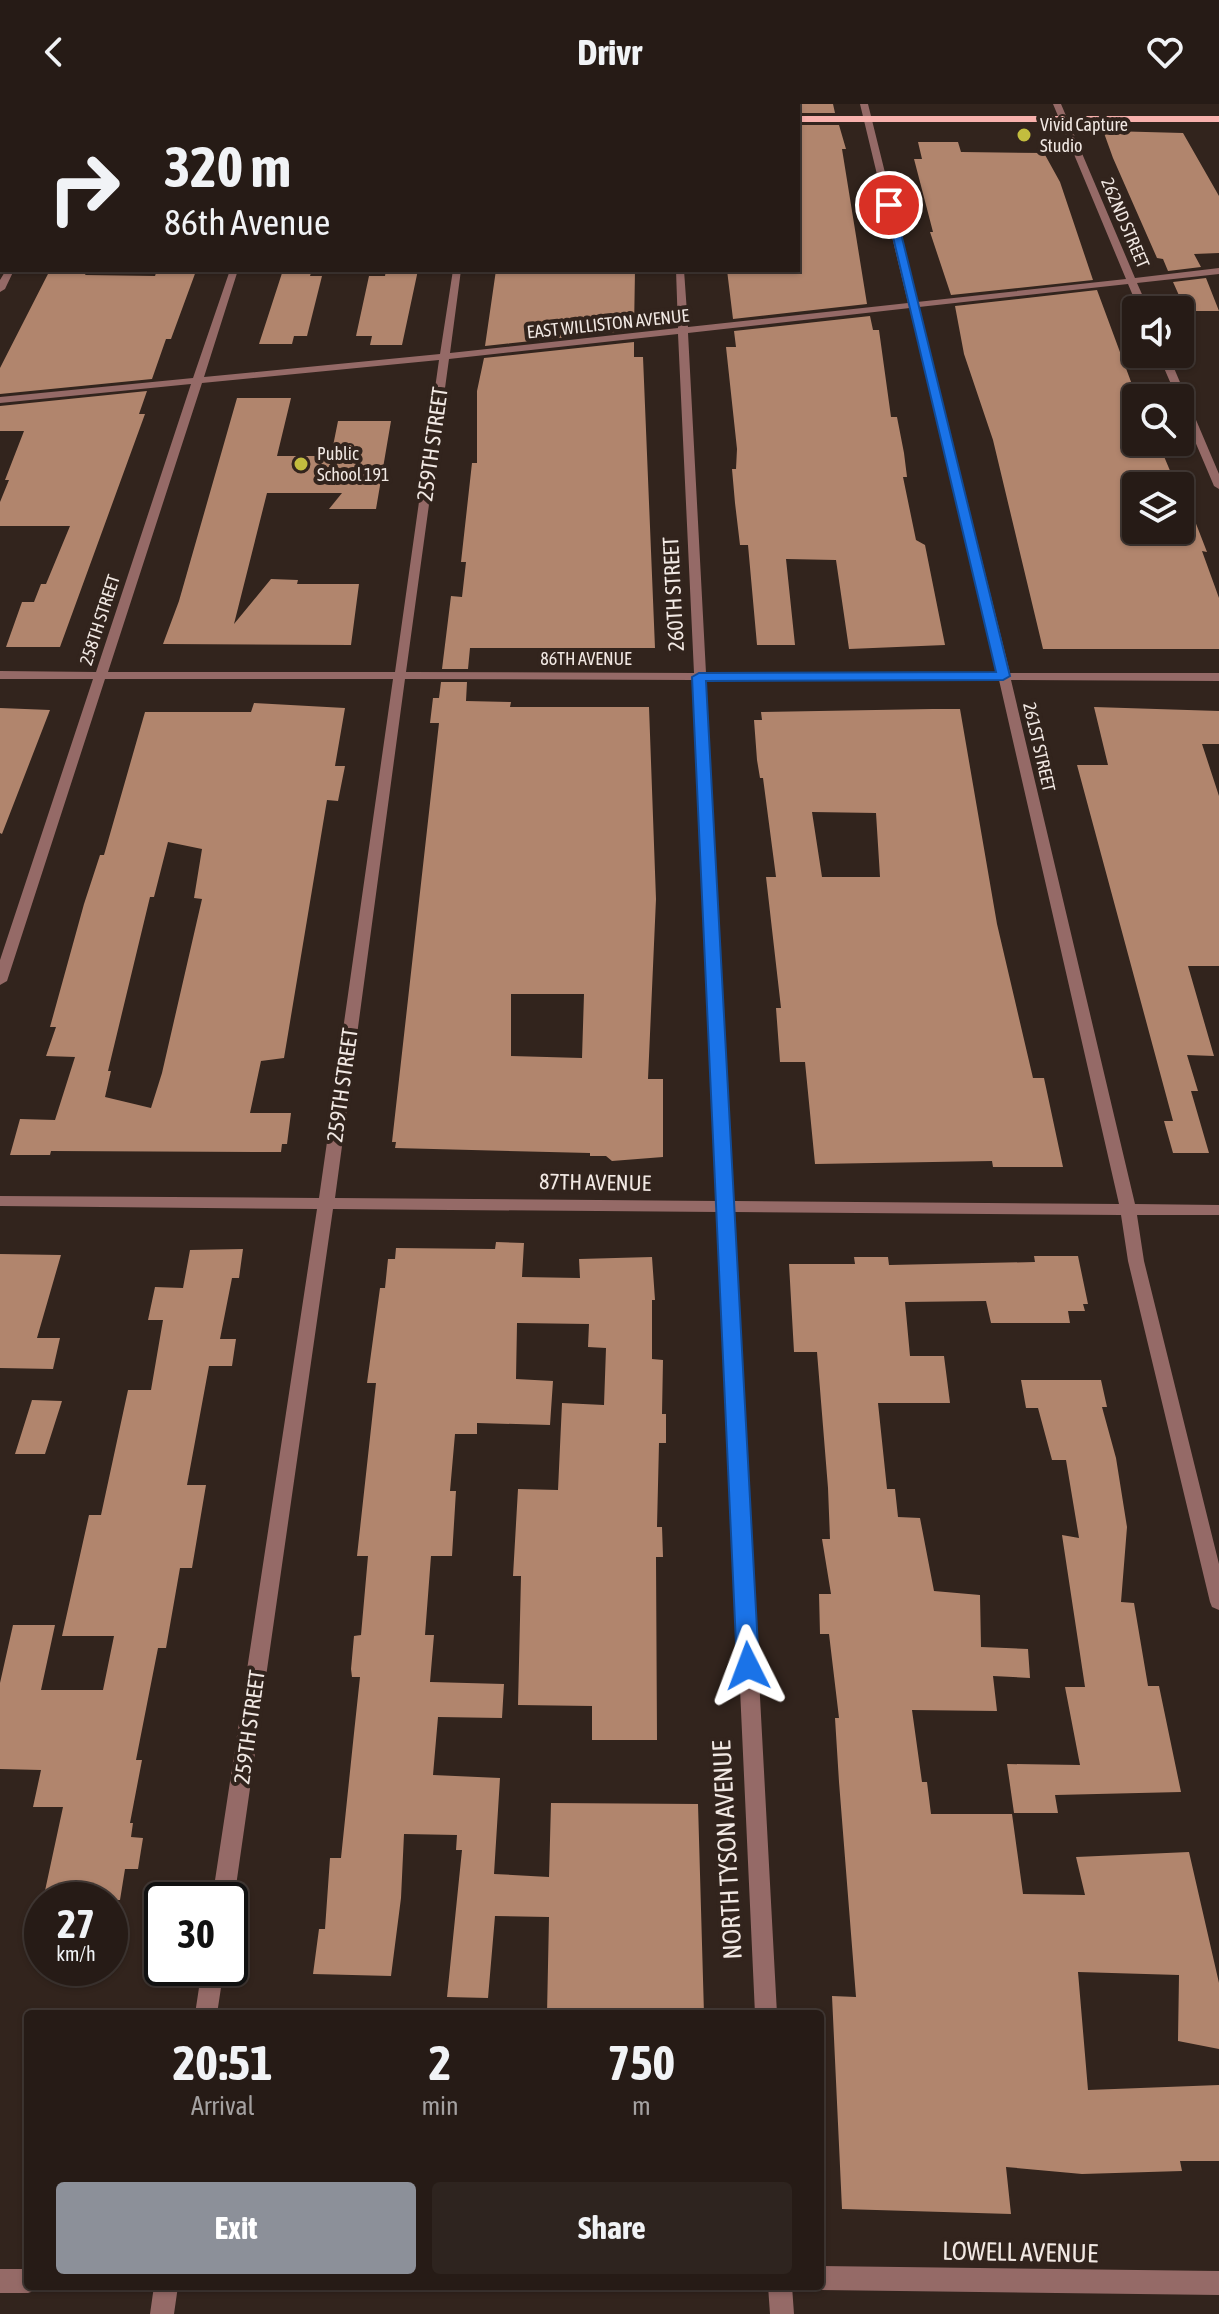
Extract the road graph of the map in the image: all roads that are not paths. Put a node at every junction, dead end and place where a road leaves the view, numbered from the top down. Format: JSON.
{"nodes":[{"id":1,"x":864,"y":104,"type":"edge"},
{"id":2,"x":1057,"y":104,"type":"edge"},
{"id":3,"x":800,"y":119,"type":"edge"},
{"id":4,"x":868,"y":119,"type":"junction"},
{"id":5,"x":1063,"y":119,"type":"junction"},
{"id":6,"x":1219,"y":119,"type":"edge"},
{"id":7,"x":1219,"y":271,"type":"edge"},
{"id":8,"x":233,"y":272,"type":"edge"},
{"id":9,"x":457,"y":272,"type":"edge"},
{"id":10,"x":680,"y":272,"type":"edge"},
{"id":11,"x":1132,"y":281,"type":"junction"},
{"id":12,"x":1138,"y":296,"type":"edge"},
{"id":13,"x":913,"y":305,"type":"junction"},
{"id":14,"x":683,"y":332,"type":"junction"},
{"id":15,"x":444,"y":357,"type":"junction"},
{"id":16,"x":1169,"y":368,"type":"edge"},
{"id":17,"x":197,"y":381,"type":"junction"},
{"id":18,"x":0,"y":400,"type":"edge"},
{"id":19,"x":1219,"y":486,"type":"edge"},
{"id":20,"x":0,"y":675,"type":"edge"},
{"id":21,"x":101,"y":676,"type":"junction"},
{"id":22,"x":400,"y":676,"type":"junction"},
{"id":23,"x":1003,"y":676,"type":"junction"},
{"id":24,"x":699,"y":677,"type":"junction"},
{"id":25,"x":1219,"y":677,"type":"edge"},
{"id":26,"x":0,"y":981,"type":"edge"},
{"id":27,"x":0,"y":1201,"type":"edge"},
{"id":28,"x":326,"y":1202,"type":"junction"},
{"id":29,"x":725,"y":1205,"type":"junction"},
{"id":30,"x":1128,"y":1210,"type":"junction"},
{"id":31,"x":1219,"y":1210,"type":"edge"},
{"id":32,"x":1219,"y":1602,"type":"edge"},
{"id":33,"x":746,"y":1634,"type":"joint"},
{"id":34,"x":226,"y":1882,"type":"edge"},
{"id":35,"x":210,"y":1986,"type":"edge"},
{"id":36,"x":207,"y":2010,"type":"edge"},
{"id":37,"x":766,"y":2010,"type":"edge"},
{"id":38,"x":824,"y":2278,"type":"edge"},
{"id":39,"x":0,"y":2281,"type":"edge"},
{"id":40,"x":24,"y":2281,"type":"edge"},
{"id":41,"x":1219,"y":2283,"type":"edge"},
{"id":42,"x":165,"y":2290,"type":"edge"},
{"id":43,"x":780,"y":2290,"type":"edge"},
{"id":44,"x":162,"y":2314,"type":"edge"},
{"id":45,"x":782,"y":2314,"type":"edge"}],
"edges":[{"from":1,"to":4,"type":"street","name":"261ST STREET"},
{"from":2,"to":5,"type":"street","name":"262ND STREET"},
{"from":3,"to":4,"type":"main road"},
{"from":4,"to":5,"type":"main road"},
{"from":4,"to":13,"type":"street","name":"261ST STREET"},
{"from":5,"to":6,"type":"main road"},
{"from":5,"to":11,"type":"street","name":"262ND STREET"},
{"from":7,"to":11,"type":"street","name":"EAST WILLISTON AVENUE"},
{"from":8,"to":17,"type":"street","name":"258TH STREET"},
{"from":9,"to":15,"type":"street","name":"259TH STREET"},
{"from":10,"to":14,"type":"street","name":"260TH STREET"},
{"from":11,"to":12,"type":"street","name":"262ND STREET"},
{"from":11,"to":13,"type":"street","name":"EAST WILLISTON AVENUE"},
{"from":13,"to":14,"type":"street","name":"EAST WILLISTON AVENUE"},
{"from":13,"to":23,"type":"street","name":"261ST STREET"},
{"from":14,"to":15,"type":"street","name":"EAST WILLISTON AVENUE"},
{"from":14,"to":24,"type":"street","name":"260TH STREET"},
{"from":15,"to":17,"type":"street","name":"EAST WILLISTON AVENUE"},
{"from":15,"to":22,"type":"street","name":"259TH STREET"},
{"from":16,"to":19,"type":"street"},
{"from":17,"to":18,"type":"street","name":"EAST WILLISTON AVENUE"},
{"from":17,"to":21,"type":"street","name":"258TH STREET"},
{"from":20,"to":21,"type":"street","name":"86TH AVENUE"},
{"from":21,"to":22,"type":"street","name":"86TH AVENUE"},
{"from":21,"to":26,"type":"street","name":"258TH STREET"},
{"from":22,"to":24,"type":"street","name":"86TH AVENUE"},
{"from":22,"to":28,"type":"street","name":"259TH STREET"},
{"from":23,"to":24,"type":"street","name":"86TH AVENUE"},
{"from":23,"to":25,"type":"street","name":"86TH AVENUE"},
{"from":23,"to":30,"type":"street","name":"261ST STREET"},
{"from":24,"to":29,"type":"street","name":"260TH STREET"},
{"from":27,"to":28,"type":"street","name":"87TH AVENUE"},
{"from":28,"to":29,"type":"street","name":"87TH AVENUE"},
{"from":28,"to":34,"type":"street","name":"259TH STREET"},
{"from":29,"to":30,"type":"street","name":"87TH AVENUE"},
{"from":29,"to":33,"type":"street","name":"260TH STREET"},
{"from":30,"to":31,"type":"street","name":"87TH AVENUE"},
{"from":30,"to":32,"type":"street","name":"261ST STREET"},
{"from":33,"to":37,"type":"street","name":"NORTH TYSON AVENUE"},
{"from":35,"to":36,"type":"street"},
{"from":38,"to":41,"type":"street","name":"LOWELL AVENUE"},
{"from":39,"to":40,"type":"street"},
{"from":42,"to":44,"type":"street"},
{"from":43,"to":45,"type":"street"}]}
